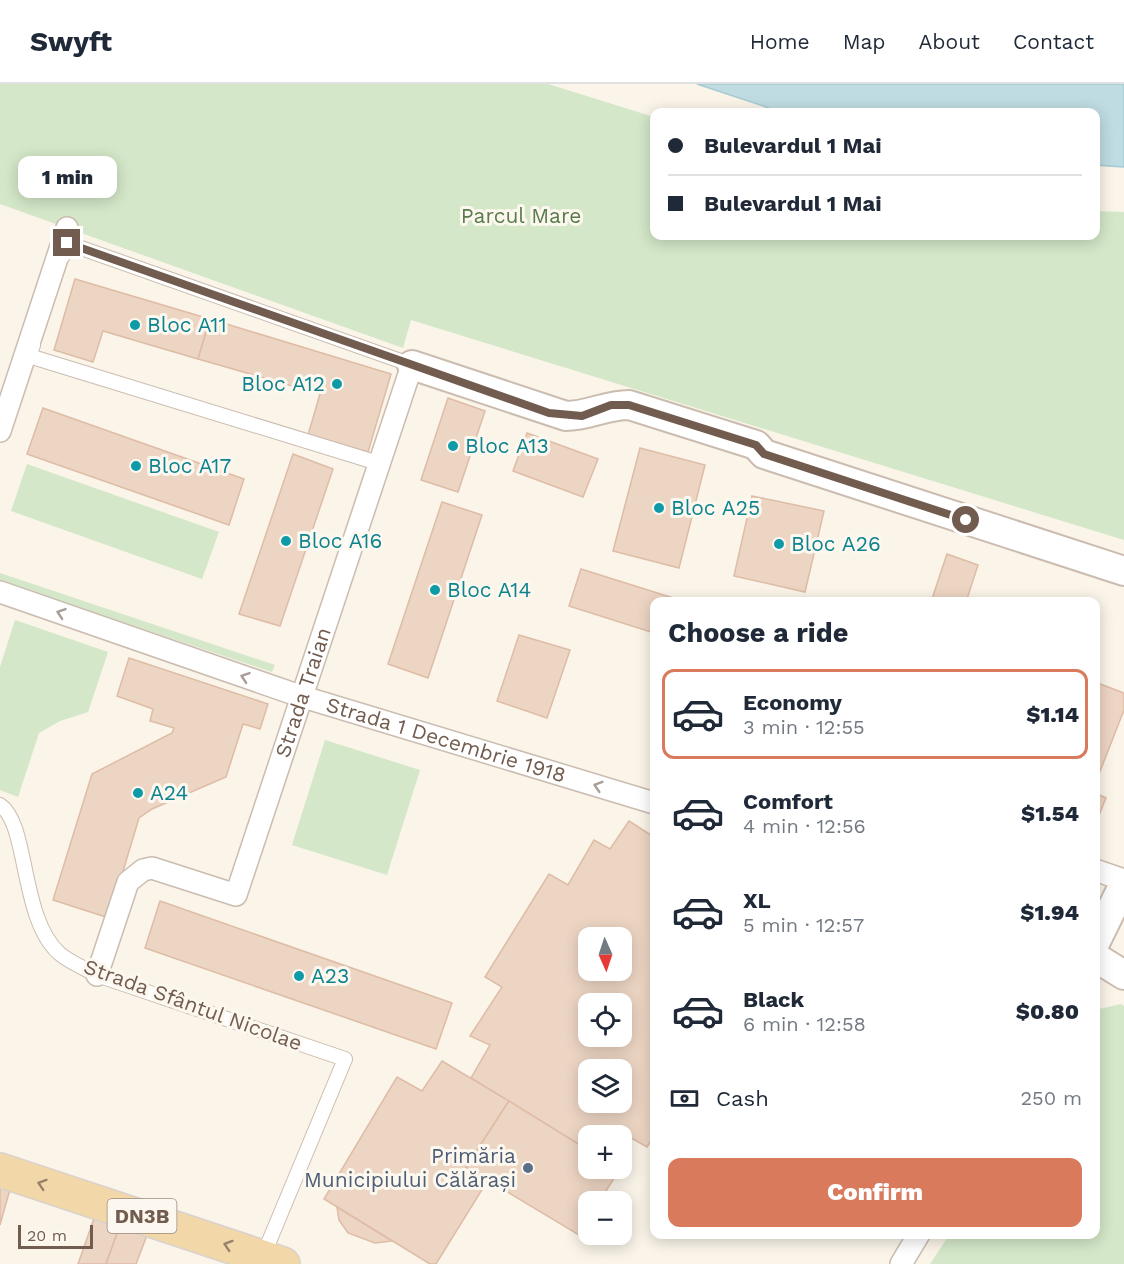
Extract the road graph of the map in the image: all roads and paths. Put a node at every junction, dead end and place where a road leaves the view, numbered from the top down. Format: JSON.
{"nodes":[{"id":1,"x":67,"y":228,"type":"dead end"},
{"id":2,"x":412,"y":365,"type":"junction"},
{"id":3,"x":0,"y":431,"type":"edge"},
{"id":4,"x":378,"y":463,"type":"junction"},
{"id":5,"x":1124,"y":572,"type":"edge"},
{"id":6,"x":0,"y":592,"type":"edge"},
{"id":7,"x":300,"y":696,"type":"junction"},
{"id":8,"x":650,"y":802,"type":"edge"},
{"id":9,"x":0,"y":806,"type":"edge"},
{"id":10,"x":1100,"y":872,"type":"edge"},
{"id":11,"x":1124,"y":882,"type":"edge"},
{"id":12,"x":1100,"y":932,"type":"edge"},
{"id":13,"x":1100,"y":960,"type":"edge"},
{"id":14,"x":98,"y":975,"type":"junction"},
{"id":15,"x":1124,"y":975,"type":"edge"},
{"id":16,"x":0,"y":1170,"type":"edge"},
{"id":17,"x":916,"y":1239,"type":"edge"},
{"id":18,"x":273,"y":1260,"type":"edge"},
{"id":19,"x":901,"y":1264,"type":"edge"}],
"edges":[{"from":1,"to":3,"type":"street"},
{"from":2,"to":4,"type":"street","name":"Strada Traian"},
{"from":2,"to":4,"type":"lane"},
{"from":2,"to":5,"type":"street"},
{"from":4,"to":7,"type":"street","name":"Strada Traian"},
{"from":7,"to":6,"type":"street","name":"Strada 1 Decembrie 1918","one_way":true},
{"from":8,"to":7,"type":"street","name":"Strada 1 Decembrie 1918","one_way":true},
{"from":7,"to":14,"type":"street","name":"Strada Traian"},
{"from":9,"to":14,"type":"lane","name":"Strada Sfântul Nicolae"},
{"from":10,"to":11,"type":"street"},
{"from":11,"to":12,"type":"street"},
{"from":13,"to":15,"type":"street"},
{"from":14,"to":18,"type":"lane","name":"Strada Sfântul Nicolae"},
{"from":18,"to":16,"type":"main road","number":"DN3B","one_way":true},
{"from":17,"to":19,"type":"street"}]}
